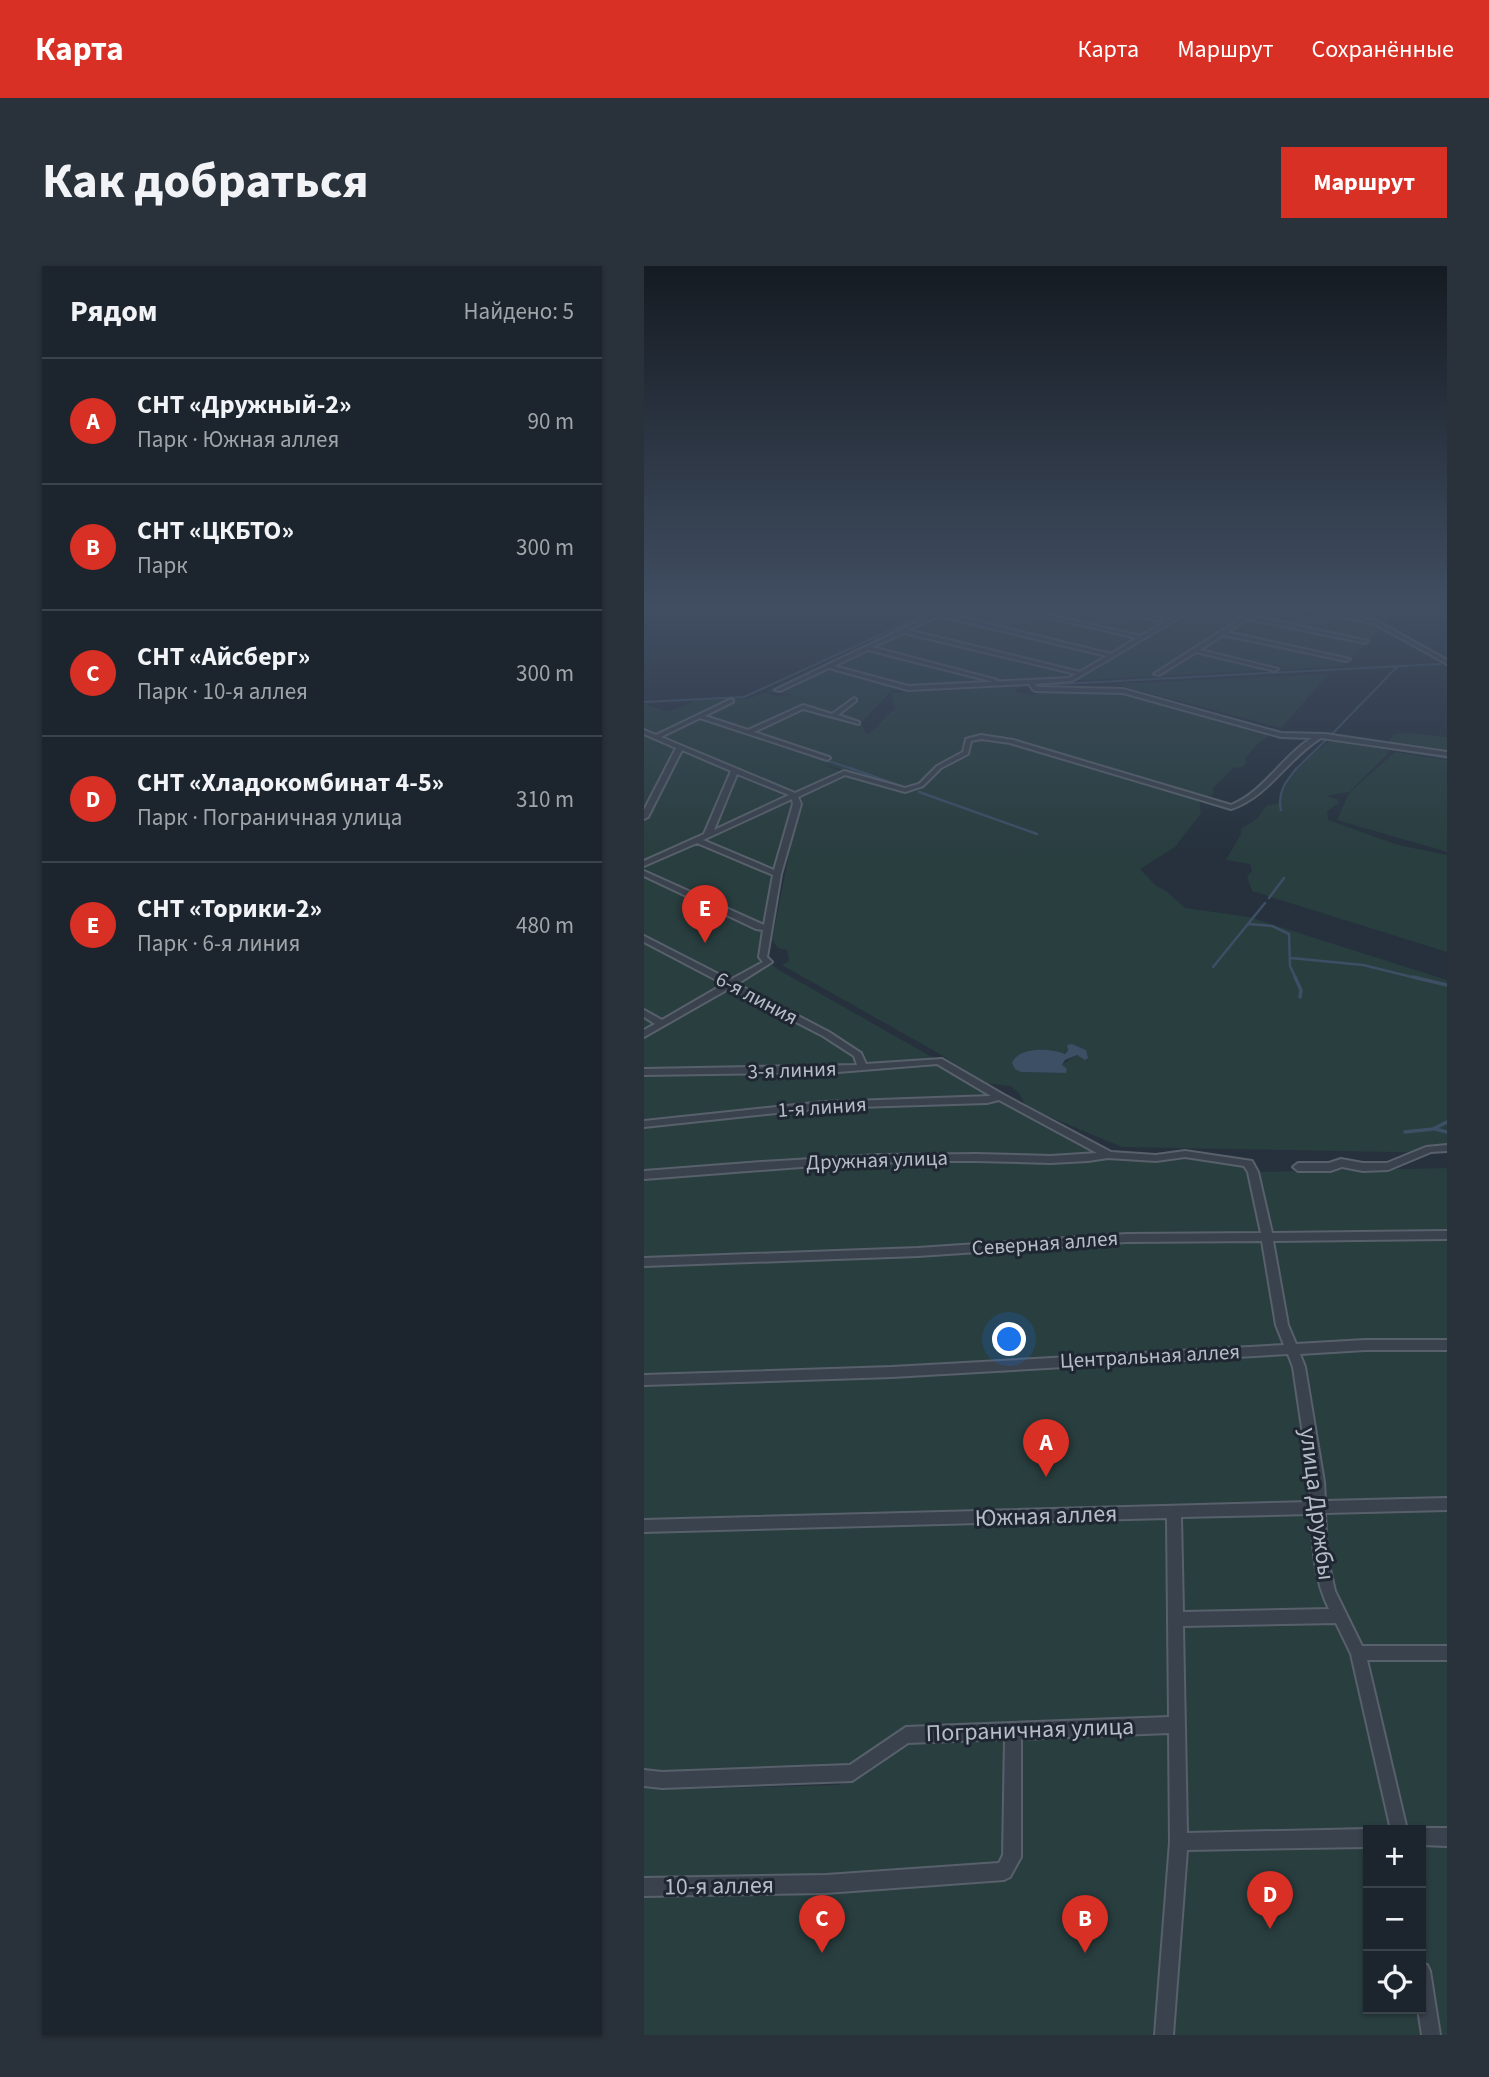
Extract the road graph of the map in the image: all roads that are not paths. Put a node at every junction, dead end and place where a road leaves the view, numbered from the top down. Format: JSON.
{"nodes":[{"id":1,"x":1035,"y":690,"type":"edge"},
{"id":2,"x":854,"y":700,"type":"dead end"},
{"id":3,"x":731,"y":701,"type":"dead end"},
{"id":4,"x":700,"y":716,"type":"junction"},
{"id":5,"x":833,"y":716,"type":"junction"},
{"id":6,"x":858,"y":723,"type":"dead end"},
{"id":7,"x":644,"y":732,"type":"edge"},
{"id":8,"x":748,"y":732,"type":"junction"},
{"id":9,"x":1319,"y":736,"type":"junction"},
{"id":10,"x":656,"y":737,"type":"junction"},
{"id":11,"x":680,"y":747,"type":"junction"},
{"id":12,"x":1447,"y":754,"type":"edge"},
{"id":13,"x":827,"y":758,"type":"dead end"},
{"id":14,"x":735,"y":770,"type":"junction"},
{"id":15,"x":794,"y":795,"type":"junction"},
{"id":16,"x":644,"y":817,"type":"edge"},
{"id":17,"x":708,"y":834,"type":"junction"},
{"id":18,"x":697,"y":840,"type":"junction"},
{"id":19,"x":644,"y":864,"type":"edge"},
{"id":20,"x":644,"y":873,"type":"edge"},
{"id":21,"x":778,"y":874,"type":"junction"},
{"id":22,"x":768,"y":928,"type":"junction"},
{"id":23,"x":644,"y":939,"type":"edge"},
{"id":24,"x":731,"y":984,"type":"junction"},
{"id":25,"x":644,"y":1013,"type":"edge"},
{"id":26,"x":662,"y":1024,"type":"junction"},
{"id":27,"x":644,"y":1034,"type":"edge"},
{"id":28,"x":862,"y":1066,"type":"junction"},
{"id":29,"x":644,"y":1072,"type":"edge"},
{"id":30,"x":1000,"y":1097,"type":"junction"},
{"id":31,"x":644,"y":1124,"type":"edge"},
{"id":32,"x":1447,"y":1148,"type":"edge"},
{"id":33,"x":1109,"y":1155,"type":"junction"},
{"id":34,"x":1298,"y":1167,"type":"dead end"},
{"id":35,"x":1253,"y":1172,"type":"joint"},
{"id":36,"x":644,"y":1175,"type":"edge"},
{"id":37,"x":1447,"y":1235,"type":"edge"},
{"id":38,"x":1266,"y":1237,"type":"junction"},
{"id":39,"x":644,"y":1262,"type":"edge"},
{"id":40,"x":1447,"y":1345,"type":"edge"},
{"id":41,"x":1292,"y":1349,"type":"junction"},
{"id":42,"x":644,"y":1380,"type":"edge"},
{"id":43,"x":1447,"y":1504,"type":"edge"},
{"id":44,"x":1317,"y":1509,"type":"junction"},
{"id":45,"x":1174,"y":1511,"type":"junction"},
{"id":46,"x":644,"y":1526,"type":"edge"},
{"id":47,"x":1338,"y":1616,"type":"junction"},
{"id":48,"x":1175,"y":1619,"type":"junction"},
{"id":49,"x":1358,"y":1653,"type":"junction"},
{"id":50,"x":1447,"y":1653,"type":"edge"},
{"id":51,"x":1177,"y":1725,"type":"junction"},
{"id":52,"x":1013,"y":1731,"type":"junction"},
{"id":53,"x":644,"y":1778,"type":"edge"},
{"id":54,"x":1398,"y":1825,"type":"edge"},
{"id":55,"x":1426,"y":1837,"type":"edge"},
{"id":56,"x":1447,"y":1837,"type":"edge"},
{"id":57,"x":1363,"y":1838,"type":"edge"},
{"id":58,"x":1179,"y":1842,"type":"junction"},
{"id":59,"x":644,"y":1887,"type":"edge"},
{"id":60,"x":1426,"y":2007,"type":"edge"},
{"id":61,"x":1164,"y":2035,"type":"edge"},
{"id":62,"x":1430,"y":2035,"type":"edge"}],
"edges":[{"from":1,"to":9,"type":"street"},
{"from":2,"to":5,"type":"street"},
{"from":3,"to":4,"type":"street"},
{"from":4,"to":8,"type":"street"},
{"from":4,"to":10,"type":"street"},
{"from":5,"to":6,"type":"street"},
{"from":5,"to":8,"type":"street"},
{"from":7,"to":10,"type":"street"},
{"from":8,"to":13,"type":"street"},
{"from":9,"to":12,"type":"street"},
{"from":9,"to":15,"type":"street"},
{"from":10,"to":11,"type":"street"},
{"from":11,"to":14,"type":"street"},
{"from":11,"to":16,"type":"street"},
{"from":14,"to":15,"type":"street"},
{"from":14,"to":17,"type":"street"},
{"from":15,"to":17,"type":"street"},
{"from":15,"to":21,"type":"street"},
{"from":17,"to":18,"type":"street"},
{"from":18,"to":19,"type":"street"},
{"from":18,"to":21,"type":"street"},
{"from":20,"to":22,"type":"street"},
{"from":21,"to":22,"type":"street"},
{"from":22,"to":24,"type":"street"},
{"from":23,"to":24,"type":"street","name":"6-я линия"},
{"from":24,"to":26,"type":"street"},
{"from":24,"to":28,"type":"street","name":"6-я линия"},
{"from":25,"to":26,"type":"street"},
{"from":26,"to":27,"type":"street"},
{"from":28,"to":29,"type":"street","name":"3-я линия"},
{"from":28,"to":30,"type":"street","name":"3-я линия"},
{"from":30,"to":31,"type":"street","name":"1-я линия"},
{"from":30,"to":33,"type":"street"},
{"from":32,"to":34,"type":"street"},
{"from":33,"to":35,"type":"street","name":"Дружная улица"},
{"from":33,"to":36,"type":"street","name":"Дружная улица"},
{"from":35,"to":38,"type":"street","name":"улица Дружбы"},
{"from":37,"to":38,"type":"street","name":"Северная аллея"},
{"from":38,"to":39,"type":"street","name":"Северная аллея"},
{"from":38,"to":41,"type":"street","name":"улица Дружбы"},
{"from":40,"to":41,"type":"street","name":"Центральная аллея"},
{"from":41,"to":42,"type":"street","name":"Центральная аллея"},
{"from":41,"to":44,"type":"street","name":"улица Дружбы"},
{"from":43,"to":44,"type":"street","name":"Южная аллея"},
{"from":44,"to":45,"type":"street","name":"Южная аллея"},
{"from":44,"to":47,"type":"street","name":"улица Дружбы"},
{"from":45,"to":46,"type":"street","name":"Южная аллея"},
{"from":45,"to":48,"type":"street"},
{"from":47,"to":48,"type":"street"},
{"from":47,"to":49,"type":"street","name":"улица Дружбы"},
{"from":48,"to":51,"type":"street"},
{"from":49,"to":50,"type":"street"},
{"from":49,"to":54,"type":"street","name":"улица Дружбы"},
{"from":51,"to":52,"type":"street","name":"Пограничная улица"},
{"from":51,"to":58,"type":"street"},
{"from":52,"to":53,"type":"street","name":"Пограничная улица"},
{"from":52,"to":59,"type":"street","name":"10-я аллея"},
{"from":55,"to":56,"type":"street"},
{"from":57,"to":58,"type":"street"},
{"from":58,"to":61,"type":"street"},
{"from":60,"to":62,"type":"street"}]}
